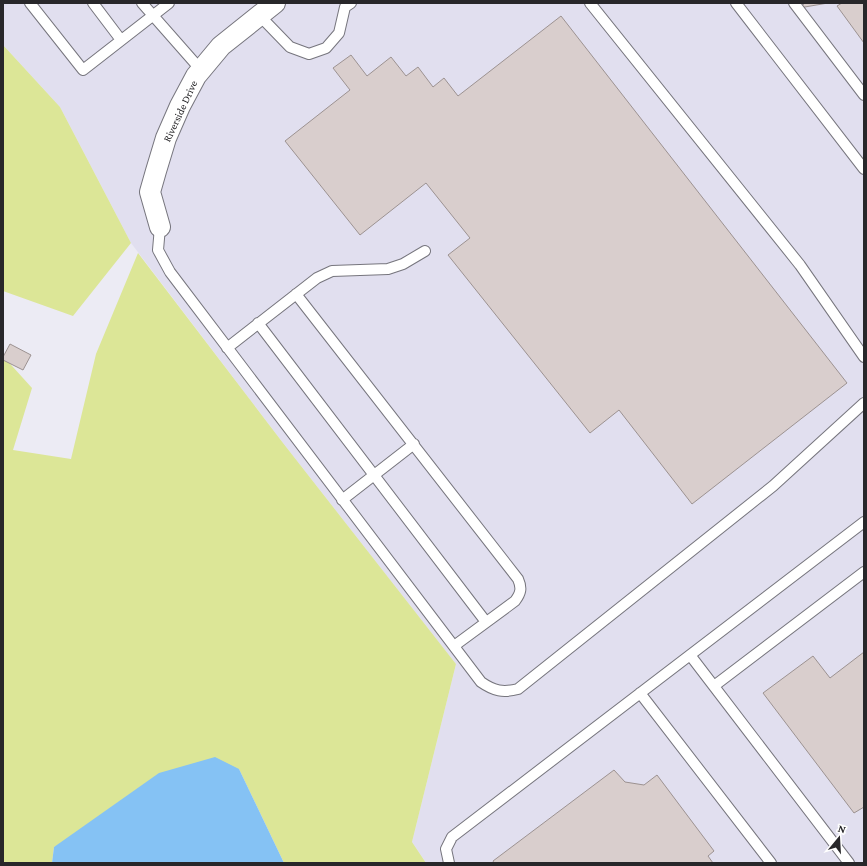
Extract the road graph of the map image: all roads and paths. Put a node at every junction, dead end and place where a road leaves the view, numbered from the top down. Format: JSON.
{"nodes":[{"id":1,"x":30,"y":3,"type":"edge"},
{"id":2,"x":93,"y":3,"type":"edge"},
{"id":3,"x":142,"y":3,"type":"edge"},
{"id":4,"x":169,"y":3,"type":"edge"},
{"id":5,"x":275,"y":3,"type":"edge"},
{"id":6,"x":590,"y":3,"type":"edge"},
{"id":7,"x":736,"y":3,"type":"edge"},
{"id":8,"x":794,"y":3,"type":"edge"},
{"id":9,"x":346,"y":4,"type":"edge"},
{"id":10,"x":152,"y":16,"type":"junction"},
{"id":11,"x":259,"y":16,"type":"junction"},
{"id":12,"x":121,"y":40,"type":"junction"},
{"id":13,"x":201,"y":70,"type":"junction"},
{"id":14,"x":864,"y":95,"type":"edge"},
{"id":15,"x":864,"y":169,"type":"edge"},
{"id":16,"x":160,"y":227,"type":"joint"},
{"id":17,"x":426,"y":251,"type":"dead end"},
{"id":18,"x":296,"y":294,"type":"junction"},
{"id":19,"x":258,"y":323,"type":"junction"},
{"id":20,"x":227,"y":348,"type":"junction"},
{"id":21,"x":864,"y":357,"type":"edge"},
{"id":22,"x":864,"y":402,"type":"edge"},
{"id":23,"x":414,"y":444,"type":"junction"},
{"id":24,"x":374,"y":475,"type":"junction"},
{"id":25,"x":342,"y":500,"type":"junction"},
{"id":26,"x":864,"y":522,"type":"edge"},
{"id":27,"x":864,"y":572,"type":"edge"},
{"id":28,"x":486,"y":622,"type":"junction"},
{"id":29,"x":454,"y":646,"type":"junction"},
{"id":30,"x":690,"y":654,"type":"junction"},
{"id":31,"x":714,"y":686,"type":"junction"},
{"id":32,"x":640,"y":692,"type":"junction"},
{"id":33,"x":449,"y":863,"type":"edge"},
{"id":34,"x":771,"y":863,"type":"edge"},
{"id":35,"x":849,"y":863,"type":"edge"}],
"edges":[{"from":1,"to":12,"type":"lane"},
{"from":2,"to":12,"type":"lane"},
{"from":3,"to":10,"type":"lane"},
{"from":4,"to":10,"type":"lane"},
{"from":5,"to":11,"type":"street","name":"Riverside Drive"},
{"from":6,"to":21,"type":"lane"},
{"from":7,"to":15,"type":"lane"},
{"from":8,"to":14,"type":"lane"},
{"from":9,"to":11,"type":"lane"},
{"from":10,"to":12,"type":"lane"},
{"from":10,"to":13,"type":"lane"},
{"from":11,"to":13,"type":"street","name":"Riverside Drive"},
{"from":13,"to":16,"type":"street","name":"Riverside Drive"},
{"from":16,"to":20,"type":"lane"},
{"from":17,"to":18,"type":"lane"},
{"from":18,"to":19,"type":"lane"},
{"from":18,"to":23,"type":"lane"},
{"from":19,"to":20,"type":"lane"},
{"from":19,"to":24,"type":"lane"},
{"from":20,"to":25,"type":"lane"},
{"from":22,"to":29,"type":"lane"},
{"from":23,"to":24,"type":"lane"},
{"from":23,"to":28,"type":"lane"},
{"from":24,"to":25,"type":"lane"},
{"from":24,"to":28,"type":"lane"},
{"from":25,"to":29,"type":"lane"},
{"from":26,"to":30,"type":"lane"},
{"from":27,"to":31,"type":"lane"},
{"from":28,"to":29,"type":"lane"},
{"from":30,"to":31,"type":"lane"},
{"from":30,"to":32,"type":"lane"},
{"from":31,"to":35,"type":"lane"},
{"from":32,"to":33,"type":"lane"},
{"from":32,"to":34,"type":"lane"}]}
